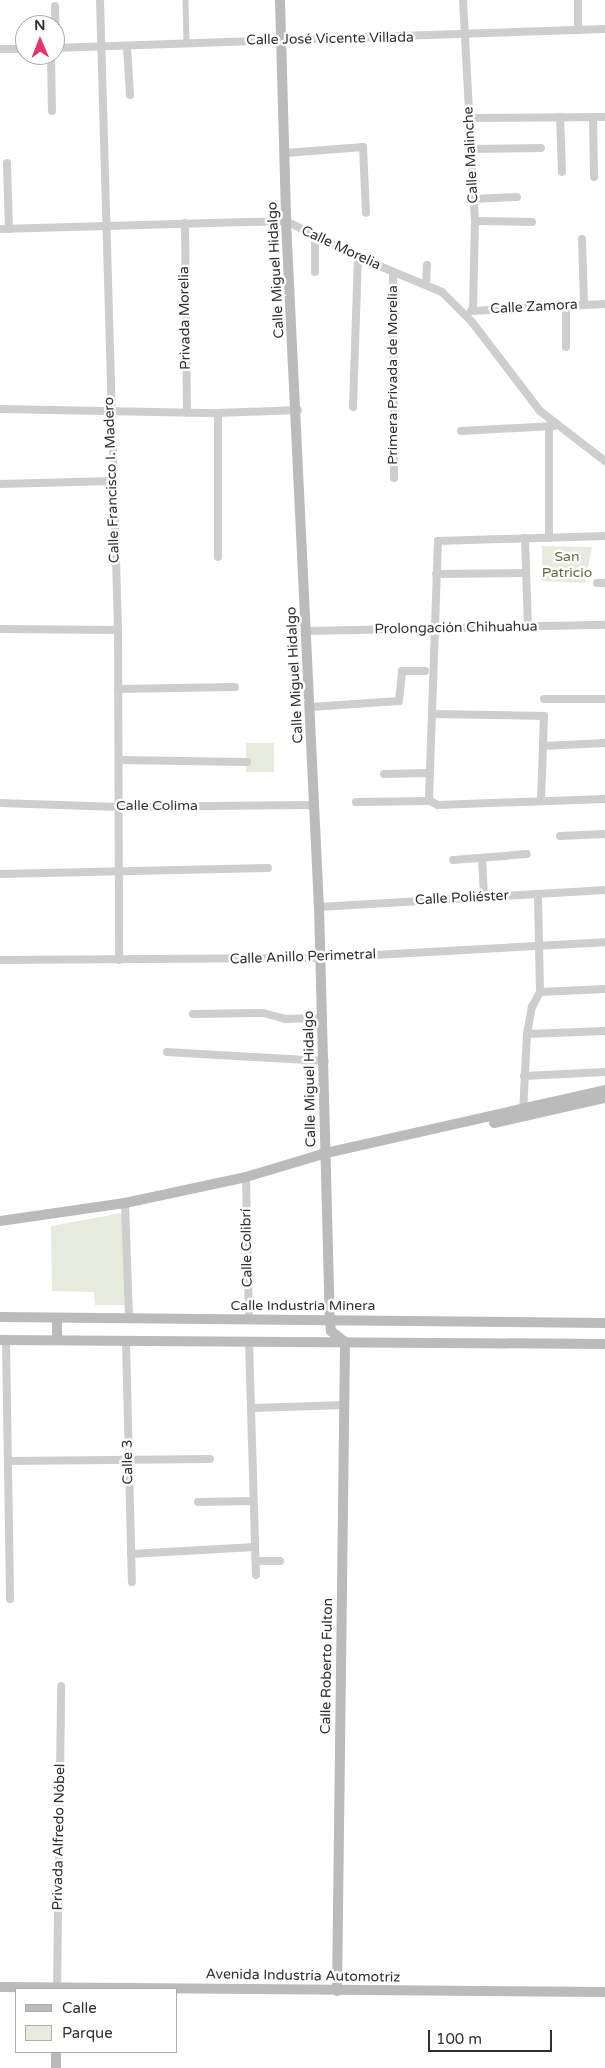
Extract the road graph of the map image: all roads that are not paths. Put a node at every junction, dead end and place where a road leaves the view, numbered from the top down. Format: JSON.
{"nodes":[{"id":1,"x":100,"y":0,"type":"edge"},
{"id":2,"x":186,"y":0,"type":"edge"},
{"id":3,"x":280,"y":0,"type":"edge"},
{"id":4,"x":463,"y":0,"type":"edge"},
{"id":5,"x":578,"y":0,"type":"edge"},
{"id":6,"x":55,"y":6,"type":"dead end"},
{"id":7,"x":55,"y":15,"type":"edge"},
{"id":8,"x":605,"y":29,"type":"edge"},
{"id":9,"x":578,"y":30,"type":"junction"},
{"id":10,"x":465,"y":36,"type":"junction"},
{"id":11,"x":281,"y":40,"type":"junction"},
{"id":12,"x":187,"y":44,"type":"junction"},
{"id":13,"x":102,"y":47,"type":"junction"},
{"id":14,"x":127,"y":47,"type":"junction"},
{"id":15,"x":0,"y":49,"type":"edge"},
{"id":16,"x":15,"y":49,"type":"edge"},
{"id":17,"x":65,"y":49,"type":"edge"},
{"id":18,"x":54,"y":65,"type":"edge"},
{"id":19,"x":130,"y":95,"type":"dead end"},
{"id":20,"x":52,"y":110,"type":"dead end"},
{"id":21,"x":560,"y":117,"type":"junction"},
{"id":22,"x":592,"y":117,"type":"junction"},
{"id":23,"x":605,"y":117,"type":"edge"},
{"id":24,"x":469,"y":118,"type":"junction"},
{"id":25,"x":541,"y":148,"type":"dead end"},
{"id":26,"x":470,"y":149,"type":"junction"},
{"id":27,"x":286,"y":153,"type":"junction"},
{"id":28,"x":7,"y":163,"type":"dead end"},
{"id":29,"x":562,"y":172,"type":"dead end"},
{"id":30,"x":594,"y":178,"type":"dead end"},
{"id":31,"x":517,"y":197,"type":"dead end"},
{"id":32,"x":474,"y":198,"type":"junction"},
{"id":33,"x":366,"y":212,"type":"dead end"},
{"id":34,"x":286,"y":221,"type":"junction"},
{"id":35,"x":475,"y":221,"type":"junction"},
{"id":36,"x":532,"y":222,"type":"dead end"},
{"id":37,"x":185,"y":224,"type":"junction"},
{"id":38,"x":105,"y":226,"type":"junction"},
{"id":39,"x":0,"y":229,"type":"edge"},
{"id":40,"x":9,"y":229,"type":"junction"},
{"id":41,"x":315,"y":236,"type":"junction"},
{"id":42,"x":582,"y":239,"type":"dead end"},
{"id":43,"x":358,"y":257,"type":"junction"},
{"id":44,"x":427,"y":265,"type":"dead end"},
{"id":45,"x":315,"y":272,"type":"dead end"},
{"id":46,"x":393,"y":272,"type":"junction"},
{"id":47,"x":426,"y":284,"type":"junction"},
{"id":48,"x":584,"y":304,"type":"junction"},
{"id":49,"x":605,"y":304,"type":"edge"},
{"id":50,"x":566,"y":305,"type":"junction"},
{"id":51,"x":473,"y":310,"type":"junction"},
{"id":52,"x":464,"y":312,"type":"junction"},
{"id":53,"x":566,"y":347,"type":"dead end"},
{"id":54,"x":353,"y":407,"type":"dead end"},
{"id":55,"x":0,"y":409,"type":"edge"},
{"id":56,"x":110,"y":410,"type":"junction"},
{"id":57,"x":298,"y":410,"type":"junction"},
{"id":58,"x":187,"y":412,"type":"junction"},
{"id":59,"x":218,"y":413,"type":"junction"},
{"id":60,"x":552,"y":426,"type":"junction"},
{"id":61,"x":461,"y":431,"type":"dead end"},
{"id":62,"x":605,"y":461,"type":"edge"},
{"id":63,"x":394,"y":478,"type":"dead end"},
{"id":64,"x":111,"y":481,"type":"junction"},
{"id":65,"x":0,"y":484,"type":"edge"},
{"id":66,"x":605,"y":536,"type":"edge"},
{"id":67,"x":525,"y":538,"type":"junction"},
{"id":68,"x":549,"y":538,"type":"junction"},
{"id":69,"x":218,"y":557,"type":"dead end"},
{"id":70,"x":525,"y":573,"type":"junction"},
{"id":71,"x":436,"y":574,"type":"junction"},
{"id":72,"x":605,"y":625,"type":"edge"},
{"id":73,"x":528,"y":627,"type":"junction"},
{"id":74,"x":434,"y":628,"type":"junction"},
{"id":75,"x":0,"y":629,"type":"edge"},
{"id":76,"x":118,"y":630,"type":"junction"},
{"id":77,"x":307,"y":631,"type":"junction"},
{"id":78,"x":426,"y":671,"type":"dead end"},
{"id":79,"x":235,"y":687,"type":"dead end"},
{"id":80,"x":118,"y":689,"type":"junction"},
{"id":81,"x":544,"y":699,"type":"dead end"},
{"id":82,"x":605,"y":699,"type":"edge"},
{"id":83,"x":311,"y":707,"type":"junction"},
{"id":84,"x":432,"y":714,"type":"junction"},
{"id":85,"x":605,"y":743,"type":"edge"},
{"id":86,"x":542,"y":746,"type":"junction"},
{"id":87,"x":119,"y":760,"type":"junction"},
{"id":88,"x":247,"y":762,"type":"dead end"},
{"id":89,"x":429,"y":773,"type":"junction"},
{"id":90,"x":384,"y":774,"type":"dead end"},
{"id":91,"x":605,"y":799,"type":"edge"},
{"id":92,"x":540,"y":801,"type":"junction"},
{"id":93,"x":356,"y":802,"type":"dead end"},
{"id":94,"x":0,"y":803,"type":"edge"},
{"id":95,"x":434,"y":803,"type":"junction"},
{"id":96,"x":314,"y":805,"type":"junction"},
{"id":97,"x":119,"y":807,"type":"junction"},
{"id":98,"x":605,"y":834,"type":"edge"},
{"id":99,"x":560,"y":836,"type":"dead end"},
{"id":100,"x":527,"y":854,"type":"dead end"},
{"id":101,"x":482,"y":858,"type":"junction"},
{"id":102,"x":453,"y":860,"type":"dead end"},
{"id":103,"x":268,"y":868,"type":"dead end"},
{"id":104,"x":119,"y":871,"type":"junction"},
{"id":105,"x":0,"y":874,"type":"edge"},
{"id":106,"x":605,"y":890,"type":"edge"},
{"id":107,"x":538,"y":894,"type":"junction"},
{"id":108,"x":484,"y":896,"type":"junction"},
{"id":109,"x":319,"y":907,"type":"junction"},
{"id":110,"x":605,"y":942,"type":"edge"},
{"id":111,"x":542,"y":947,"type":"junction"},
{"id":112,"x":321,"y":958,"type":"junction"},
{"id":113,"x":0,"y":960,"type":"edge"},
{"id":114,"x":119,"y":960,"type":"junction"},
{"id":115,"x":605,"y":989,"type":"edge"},
{"id":116,"x":540,"y":992,"type":"junction"},
{"id":117,"x":193,"y":1014,"type":"dead end"},
{"id":118,"x":323,"y":1018,"type":"junction"},
{"id":119,"x":605,"y":1031,"type":"edge"},
{"id":120,"x":527,"y":1034,"type":"junction"},
{"id":121,"x":168,"y":1052,"type":"dead end"},
{"id":122,"x":324,"y":1060,"type":"junction"},
{"id":123,"x":605,"y":1072,"type":"edge"},
{"id":124,"x":524,"y":1076,"type":"junction"},
{"id":125,"x":605,"y":1090,"type":"edge"},
{"id":126,"x":605,"y":1098,"type":"edge"},
{"id":127,"x":523,"y":1113,"type":"junction"},
{"id":128,"x":326,"y":1153,"type":"junction"},
{"id":129,"x":246,"y":1177,"type":"junction"},
{"id":130,"x":125,"y":1203,"type":"junction"},
{"id":131,"x":0,"y":1221,"type":"edge"},
{"id":132,"x":0,"y":1317,"type":"edge"},
{"id":133,"x":56,"y":1318,"type":"junction"},
{"id":134,"x":129,"y":1318,"type":"junction"},
{"id":135,"x":249,"y":1320,"type":"junction"},
{"id":136,"x":330,"y":1320,"type":"junction"},
{"id":137,"x":605,"y":1322,"type":"edge"},
{"id":138,"x":57,"y":1339,"type":"junction"},
{"id":139,"x":3,"y":1340,"type":"edge"},
{"id":140,"x":126,"y":1341,"type":"junction"},
{"id":141,"x":249,"y":1341,"type":"junction"},
{"id":142,"x":345,"y":1342,"type":"junction"},
{"id":143,"x":605,"y":1344,"type":"edge"},
{"id":144,"x":345,"y":1406,"type":"junction"},
{"id":145,"x":251,"y":1408,"type":"junction"},
{"id":146,"x":210,"y":1459,"type":"dead end"},
{"id":147,"x":127,"y":1460,"type":"junction"},
{"id":148,"x":8,"y":1461,"type":"junction"},
{"id":149,"x":253,"y":1501,"type":"junction"},
{"id":150,"x":198,"y":1502,"type":"dead end"},
{"id":151,"x":255,"y":1547,"type":"junction"},
{"id":152,"x":130,"y":1554,"type":"junction"},
{"id":153,"x":256,"y":1561,"type":"junction"},
{"id":154,"x":280,"y":1561,"type":"dead end"},
{"id":155,"x":256,"y":1575,"type":"dead end"},
{"id":156,"x":132,"y":1582,"type":"dead end"},
{"id":157,"x":10,"y":1599,"type":"dead end"},
{"id":158,"x":61,"y":1686,"type":"dead end"},
{"id":159,"x":0,"y":1987,"type":"edge"},
{"id":160,"x":28,"y":1988,"type":"edge"},
{"id":161,"x":56,"y":1988,"type":"edge"},
{"id":162,"x":178,"y":1990,"type":"edge"},
{"id":163,"x":337,"y":1991,"type":"junction"},
{"id":164,"x":605,"y":1992,"type":"edge"},
{"id":165,"x":56,"y":2053,"type":"edge"},
{"id":166,"x":56,"y":2068,"type":"edge"}],
"edges":[{"from":1,"to":13,"type":"street","name":"Calle Francisco I. Madero"},
{"from":2,"to":12,"type":"street"},
{"from":3,"to":11,"type":"main road","name":"Calle Miguel Hidalgo"},
{"from":4,"to":10,"type":"street","name":"Calle Malinche"},
{"from":5,"to":9,"type":"street"},
{"from":6,"to":7,"type":"street"},
{"from":8,"to":9,"type":"street","name":"Calle José Vicente Villada"},
{"from":9,"to":10,"type":"street","name":"Calle José Vicente Villada"},
{"from":10,"to":11,"type":"street","name":"Calle José Vicente Villada"},
{"from":10,"to":24,"type":"street","name":"Calle Malinche"},
{"from":11,"to":12,"type":"street","name":"Calle José Vicente Villada"},
{"from":11,"to":27,"type":"main road","name":"Calle Miguel Hidalgo"},
{"from":12,"to":14,"type":"street","name":"Calle José Vicente Villada"},
{"from":13,"to":14,"type":"street","name":"Calle José Vicente Villada"},
{"from":13,"to":17,"type":"street","name":"Calle José Vicente Villada"},
{"from":13,"to":38,"type":"street","name":"Calle Francisco I. Madero"},
{"from":14,"to":19,"type":"street"},
{"from":15,"to":16,"type":"street"},
{"from":18,"to":20,"type":"street"},
{"from":21,"to":22,"type":"street"},
{"from":21,"to":24,"type":"street"},
{"from":21,"to":29,"type":"street"},
{"from":22,"to":23,"type":"street"},
{"from":22,"to":30,"type":"street"},
{"from":24,"to":26,"type":"street","name":"Calle Malinche"},
{"from":25,"to":26,"type":"street"},
{"from":26,"to":32,"type":"street","name":"Calle Malinche"},
{"from":27,"to":33,"type":"street"},
{"from":27,"to":34,"type":"main road","name":"Calle Miguel Hidalgo"},
{"from":28,"to":40,"type":"street"},
{"from":31,"to":32,"type":"street"},
{"from":32,"to":35,"type":"street","name":"Calle Malinche"},
{"from":34,"to":37,"type":"street","name":"Calle Morelia"},
{"from":34,"to":41,"type":"street","name":"Calle Morelia"},
{"from":34,"to":57,"type":"main road","name":"Calle Miguel Hidalgo"},
{"from":35,"to":36,"type":"street"},
{"from":35,"to":51,"type":"street","name":"Calle Malinche"},
{"from":37,"to":38,"type":"street","name":"Calle Morelia"},
{"from":37,"to":58,"type":"street","name":"Privada Morelia"},
{"from":38,"to":40,"type":"street","name":"Calle Morelia"},
{"from":38,"to":56,"type":"street","name":"Calle Francisco I. Madero"},
{"from":39,"to":40,"type":"street","name":"Calle Morelia"},
{"from":41,"to":43,"type":"street","name":"Calle Morelia"},
{"from":41,"to":45,"type":"street"},
{"from":42,"to":48,"type":"street"},
{"from":43,"to":46,"type":"street","name":"Calle Morelia"},
{"from":43,"to":54,"type":"street"},
{"from":44,"to":47,"type":"street"},
{"from":46,"to":47,"type":"street","name":"Calle Morelia"},
{"from":46,"to":63,"type":"street","name":"Primera Privada de Morelia"},
{"from":47,"to":52,"type":"street","name":"Calle Morelia"},
{"from":48,"to":49,"type":"street","name":"Calle Zamora"},
{"from":48,"to":50,"type":"street","name":"Calle Zamora"},
{"from":50,"to":51,"type":"street","name":"Calle Zamora"},
{"from":50,"to":53,"type":"street"},
{"from":51,"to":52,"type":"street","name":"Calle Zamora"},
{"from":52,"to":60,"type":"street","name":"Calle Morelia"},
{"from":55,"to":56,"type":"street"},
{"from":56,"to":58,"type":"street"},
{"from":56,"to":64,"type":"street","name":"Calle Francisco I. Madero"},
{"from":57,"to":59,"type":"street"},
{"from":57,"to":77,"type":"main road","name":"Calle Miguel Hidalgo"},
{"from":58,"to":59,"type":"street"},
{"from":59,"to":69,"type":"street"},
{"from":60,"to":61,"type":"street"},
{"from":60,"to":62,"type":"street","name":"Calle Morelia"},
{"from":60,"to":68,"type":"street"},
{"from":64,"to":65,"type":"street"},
{"from":64,"to":76,"type":"street","name":"Calle Francisco I. Madero"},
{"from":66,"to":68,"type":"street"},
{"from":67,"to":68,"type":"street"},
{"from":67,"to":70,"type":"street"},
{"from":67,"to":71,"type":"street"},
{"from":70,"to":71,"type":"street"},
{"from":70,"to":73,"type":"street"},
{"from":71,"to":74,"type":"street"},
{"from":72,"to":73,"type":"street","name":"Prolongación Chihuahua"},
{"from":73,"to":74,"type":"street","name":"Prolongación Chihuahua"},
{"from":74,"to":77,"type":"street","name":"Prolongación Chihuahua"},
{"from":74,"to":84,"type":"street"},
{"from":75,"to":76,"type":"street"},
{"from":76,"to":80,"type":"street","name":"Calle Francisco I. Madero"},
{"from":77,"to":83,"type":"main road","name":"Calle Miguel Hidalgo"},
{"from":78,"to":83,"type":"street"},
{"from":79,"to":80,"type":"street"},
{"from":80,"to":87,"type":"street","name":"Calle Francisco I. Madero"},
{"from":81,"to":82,"type":"street"},
{"from":83,"to":96,"type":"main road","name":"Calle Miguel Hidalgo"},
{"from":84,"to":86,"type":"street"},
{"from":84,"to":89,"type":"street"},
{"from":85,"to":86,"type":"street"},
{"from":86,"to":92,"type":"street"},
{"from":87,"to":88,"type":"street"},
{"from":87,"to":97,"type":"street","name":"Calle Francisco I. Madero"},
{"from":89,"to":90,"type":"street"},
{"from":89,"to":95,"type":"street"},
{"from":91,"to":92,"type":"street"},
{"from":92,"to":95,"type":"street"},
{"from":93,"to":95,"type":"street"},
{"from":94,"to":97,"type":"street","name":"Calle Colima"},
{"from":96,"to":97,"type":"street","name":"Calle Colima"},
{"from":96,"to":109,"type":"main road","name":"Calle Miguel Hidalgo"},
{"from":97,"to":104,"type":"street","name":"Calle Francisco I. Madero"},
{"from":98,"to":99,"type":"street"},
{"from":100,"to":101,"type":"street"},
{"from":101,"to":102,"type":"street"},
{"from":101,"to":108,"type":"street"},
{"from":103,"to":104,"type":"street"},
{"from":104,"to":105,"type":"street"},
{"from":104,"to":114,"type":"street","name":"Calle Francisco I. Madero"},
{"from":106,"to":107,"type":"street","name":"Calle Poliéster"},
{"from":107,"to":108,"type":"street","name":"Calle Poliéster"},
{"from":107,"to":111,"type":"street"},
{"from":108,"to":109,"type":"street","name":"Calle Poliéster"},
{"from":109,"to":112,"type":"main road","name":"Calle Miguel Hidalgo"},
{"from":110,"to":111,"type":"street","name":"Calle Anillo Perimetral"},
{"from":111,"to":112,"type":"street","name":"Calle Anillo Perimetral"},
{"from":111,"to":116,"type":"street"},
{"from":112,"to":114,"type":"street","name":"Calle Anillo Perimetral"},
{"from":112,"to":118,"type":"main road","name":"Calle Miguel Hidalgo"},
{"from":113,"to":114,"type":"street","name":"Calle Anillo Perimetral"},
{"from":115,"to":116,"type":"street"},
{"from":116,"to":120,"type":"street"},
{"from":117,"to":118,"type":"street"},
{"from":118,"to":122,"type":"main road","name":"Calle Miguel Hidalgo"},
{"from":119,"to":120,"type":"street"},
{"from":120,"to":124,"type":"street"},
{"from":121,"to":122,"type":"street"},
{"from":122,"to":128,"type":"main road","name":"Calle Miguel Hidalgo"},
{"from":123,"to":124,"type":"street"},
{"from":124,"to":127,"type":"street"},
{"from":125,"to":127,"type":"main road"},
{"from":126,"to":127,"type":"main road"},
{"from":127,"to":128,"type":"main road"},
{"from":128,"to":129,"type":"main road"},
{"from":128,"to":136,"type":"main road","name":"Calle Miguel Hidalgo"},
{"from":129,"to":130,"type":"main road"},
{"from":129,"to":135,"type":"street","name":"Calle Colibrí"},
{"from":130,"to":131,"type":"main road"},
{"from":130,"to":134,"type":"street"},
{"from":132,"to":133,"type":"main road","name":"Calle Industria Minera"},
{"from":133,"to":134,"type":"main road","name":"Calle Industria Minera"},
{"from":133,"to":138,"type":"main road"},
{"from":134,"to":135,"type":"main road","name":"Calle Industria Minera"},
{"from":135,"to":136,"type":"main road","name":"Calle Industria Minera"},
{"from":136,"to":137,"type":"main road","name":"Calle Industria Minera"},
{"from":136,"to":142,"type":"main road"},
{"from":138,"to":139,"type":"main road"},
{"from":138,"to":140,"type":"main road"},
{"from":139,"to":148,"type":"street"},
{"from":140,"to":141,"type":"main road"},
{"from":140,"to":147,"type":"street","name":"Calle 3"},
{"from":141,"to":142,"type":"main road"},
{"from":141,"to":145,"type":"street"},
{"from":142,"to":143,"type":"main road"},
{"from":142,"to":144,"type":"main road","name":"Calle Roberto Fulton"},
{"from":144,"to":145,"type":"street"},
{"from":144,"to":163,"type":"main road","name":"Calle Roberto Fulton"},
{"from":145,"to":149,"type":"street"},
{"from":146,"to":147,"type":"street"},
{"from":147,"to":148,"type":"street"},
{"from":147,"to":152,"type":"street","name":"Calle 3"},
{"from":148,"to":157,"type":"street"},
{"from":149,"to":150,"type":"street"},
{"from":149,"to":151,"type":"street"},
{"from":151,"to":152,"type":"street"},
{"from":151,"to":153,"type":"street"},
{"from":152,"to":156,"type":"street","name":"Calle 3"},
{"from":153,"to":154,"type":"street"},
{"from":153,"to":155,"type":"street"},
{"from":158,"to":161,"type":"street","name":"Privada Alfredo Nóbel"},
{"from":159,"to":160,"type":"main road","name":"Avenida Industria Automotriz"},
{"from":162,"to":163,"type":"main road","name":"Avenida Industria Automotriz"},
{"from":163,"to":164,"type":"main road","name":"Avenida Industria Automotriz"},
{"from":165,"to":166,"type":"main road"}]}
